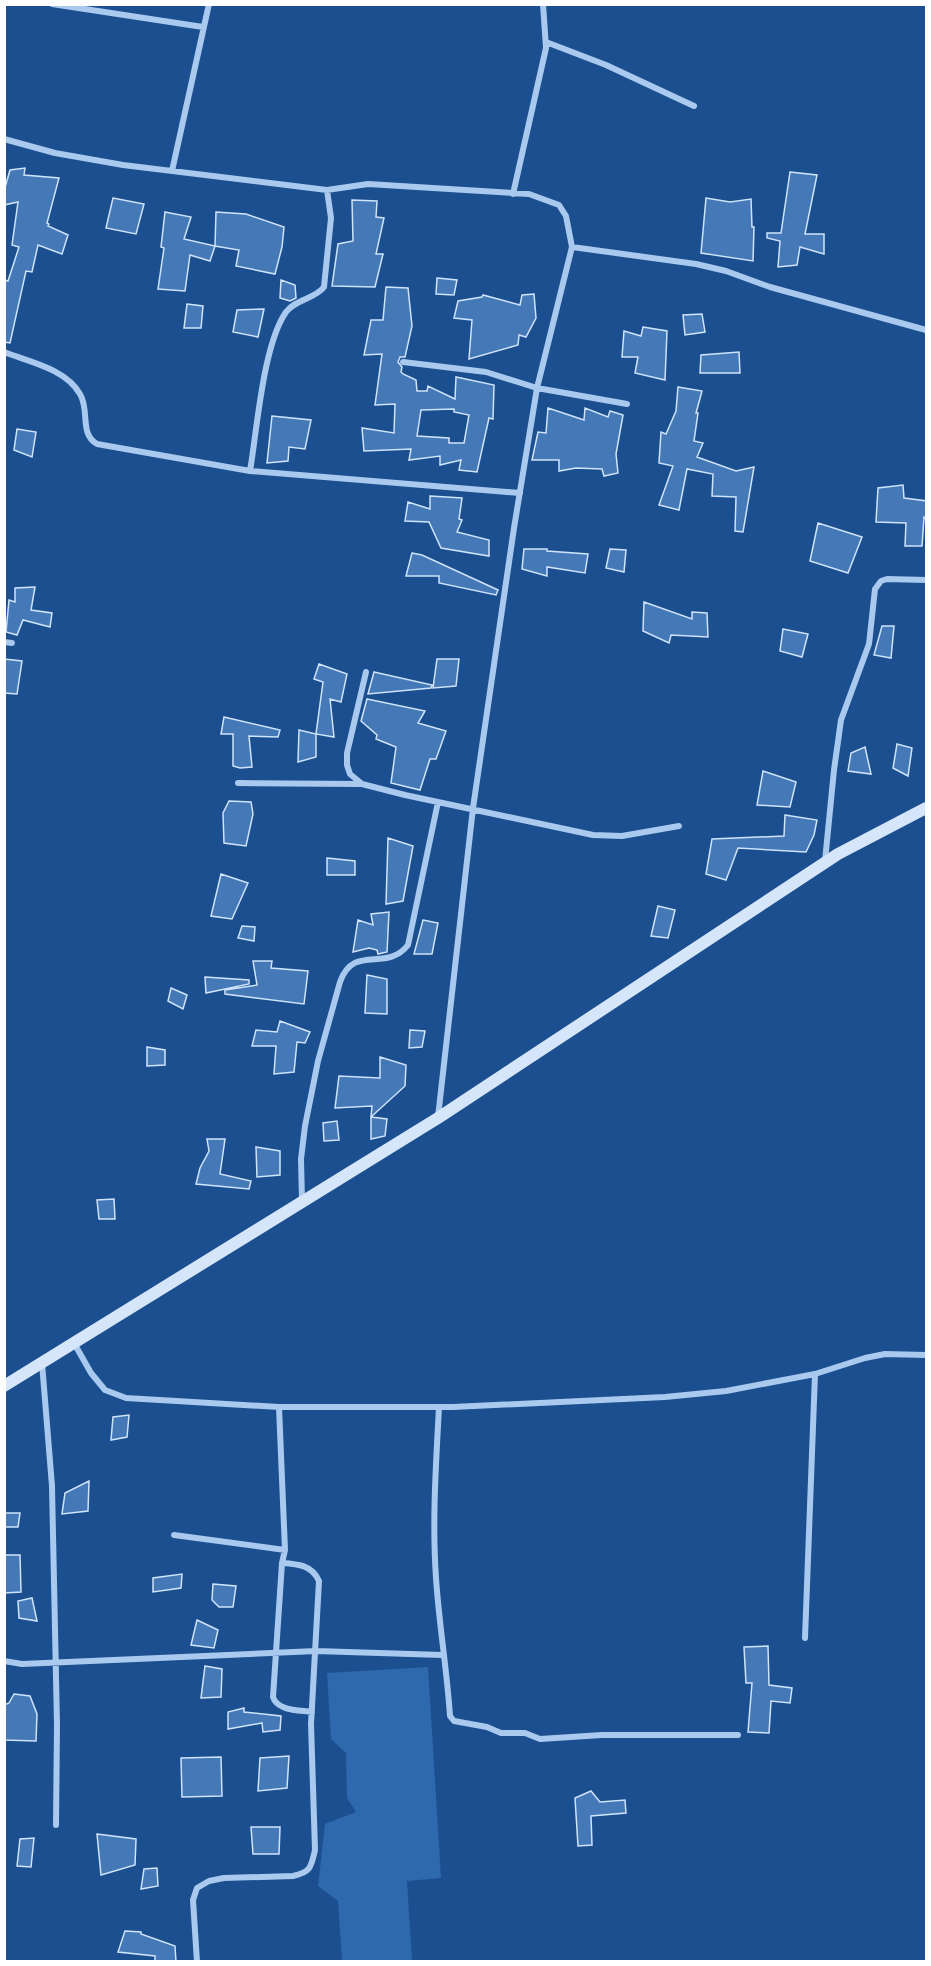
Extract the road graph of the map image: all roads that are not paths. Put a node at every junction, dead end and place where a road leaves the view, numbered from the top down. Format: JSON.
{"nodes":[{"id":1,"x":52,"y":4,"type":"edge"},
{"id":2,"x":209,"y":4,"type":"edge"},
{"id":3,"x":543,"y":4,"type":"edge"},
{"id":4,"x":203,"y":27,"type":"junction"},
{"id":5,"x":546,"y":42,"type":"junction"},
{"id":6,"x":694,"y":106,"type":"dead end"},
{"id":7,"x":4,"y":139,"type":"edge"},
{"id":8,"x":172,"y":171,"type":"junction"},
{"id":9,"x":327,"y":190,"type":"junction"},
{"id":10,"x":513,"y":194,"type":"junction"},
{"id":11,"x":572,"y":247,"type":"junction"},
{"id":12,"x":927,"y":330,"type":"edge"},
{"id":13,"x":4,"y":352,"type":"edge"},
{"id":14,"x":403,"y":362,"type":"dead end"},
{"id":15,"x":537,"y":388,"type":"junction"},
{"id":16,"x":627,"y":404,"type":"dead end"},
{"id":17,"x":250,"y":471,"type":"junction"},
{"id":18,"x":520,"y":493,"type":"junction"},
{"id":19,"x":927,"y":580,"type":"edge"},
{"id":20,"x":366,"y":672,"type":"dead end"},
{"id":21,"x":238,"y":783,"type":"dead end"},
{"id":22,"x":362,"y":784,"type":"junction"},
{"id":23,"x":438,"y":802,"type":"junction"},
{"id":24,"x":473,"y":808,"type":"junction"},
{"id":25,"x":927,"y":808,"type":"edge"},
{"id":26,"x":679,"y":826,"type":"dead end"},
{"id":27,"x":825,"y":862,"type":"junction"},
{"id":28,"x":438,"y":1118,"type":"junction"},
{"id":29,"x":303,"y":1202,"type":"junction"},
{"id":30,"x":74,"y":1342,"type":"junction"},
{"id":31,"x":927,"y":1355,"type":"edge"},
{"id":32,"x":41,"y":1363,"type":"junction"},
{"id":33,"x":815,"y":1374,"type":"junction"},
{"id":34,"x":4,"y":1386,"type":"edge"},
{"id":35,"x":279,"y":1407,"type":"junction"},
{"id":36,"x":439,"y":1407,"type":"junction"},
{"id":37,"x":174,"y":1535,"type":"dead end"},
{"id":38,"x":285,"y":1550,"type":"junction"},
{"id":39,"x":282,"y":1563,"type":"junction"},
{"id":40,"x":806,"y":1638,"type":"dead end"},
{"id":41,"x":316,"y":1651,"type":"junction"},
{"id":42,"x":276,"y":1653,"type":"junction"},
{"id":43,"x":442,"y":1655,"type":"junction"},
{"id":44,"x":4,"y":1661,"type":"edge"},
{"id":45,"x":56,"y":1662,"type":"junction"},
{"id":46,"x":312,"y":1712,"type":"junction"},
{"id":47,"x":738,"y":1735,"type":"dead end"},
{"id":48,"x":56,"y":1825,"type":"dead end"},
{"id":49,"x":197,"y":1962,"type":"edge"}],
"edges":[{"from":1,"to":4,"type":"street"},
{"from":2,"to":4,"type":"street"},
{"from":3,"to":5,"type":"street"},
{"from":4,"to":8,"type":"street"},
{"from":5,"to":6,"type":"street"},
{"from":5,"to":10,"type":"street"},
{"from":7,"to":8,"type":"street"},
{"from":8,"to":9,"type":"street"},
{"from":9,"to":10,"type":"street"},
{"from":9,"to":17,"type":"street"},
{"from":10,"to":11,"type":"street"},
{"from":11,"to":12,"type":"street"},
{"from":11,"to":15,"type":"street"},
{"from":13,"to":17,"type":"street"},
{"from":14,"to":15,"type":"street"},
{"from":15,"to":16,"type":"street"},
{"from":15,"to":18,"type":"street"},
{"from":17,"to":18,"type":"street"},
{"from":18,"to":24,"type":"street"},
{"from":19,"to":27,"type":"street"},
{"from":20,"to":22,"type":"street"},
{"from":21,"to":22,"type":"street"},
{"from":22,"to":23,"type":"street"},
{"from":23,"to":24,"type":"street"},
{"from":23,"to":29,"type":"street"},
{"from":24,"to":26,"type":"street"},
{"from":24,"to":28,"type":"street"},
{"from":25,"to":27,"type":"main road"},
{"from":27,"to":28,"type":"main road"},
{"from":28,"to":29,"type":"main road"},
{"from":29,"to":30,"type":"main road"},
{"from":30,"to":32,"type":"main road"},
{"from":30,"to":35,"type":"street"},
{"from":31,"to":33,"type":"street"},
{"from":32,"to":34,"type":"main road"},
{"from":32,"to":45,"type":"street"},
{"from":33,"to":36,"type":"street"},
{"from":33,"to":40,"type":"street"},
{"from":35,"to":36,"type":"street"},
{"from":35,"to":38,"type":"street"},
{"from":36,"to":43,"type":"street"},
{"from":37,"to":38,"type":"street"},
{"from":38,"to":39,"type":"street"},
{"from":39,"to":41,"type":"street"},
{"from":39,"to":42,"type":"street"},
{"from":41,"to":42,"type":"street"},
{"from":41,"to":43,"type":"street"},
{"from":41,"to":46,"type":"street"},
{"from":42,"to":45,"type":"street"},
{"from":42,"to":46,"type":"street"},
{"from":43,"to":47,"type":"street"},
{"from":44,"to":45,"type":"street"},
{"from":45,"to":48,"type":"street"},
{"from":46,"to":49,"type":"street"}]}
